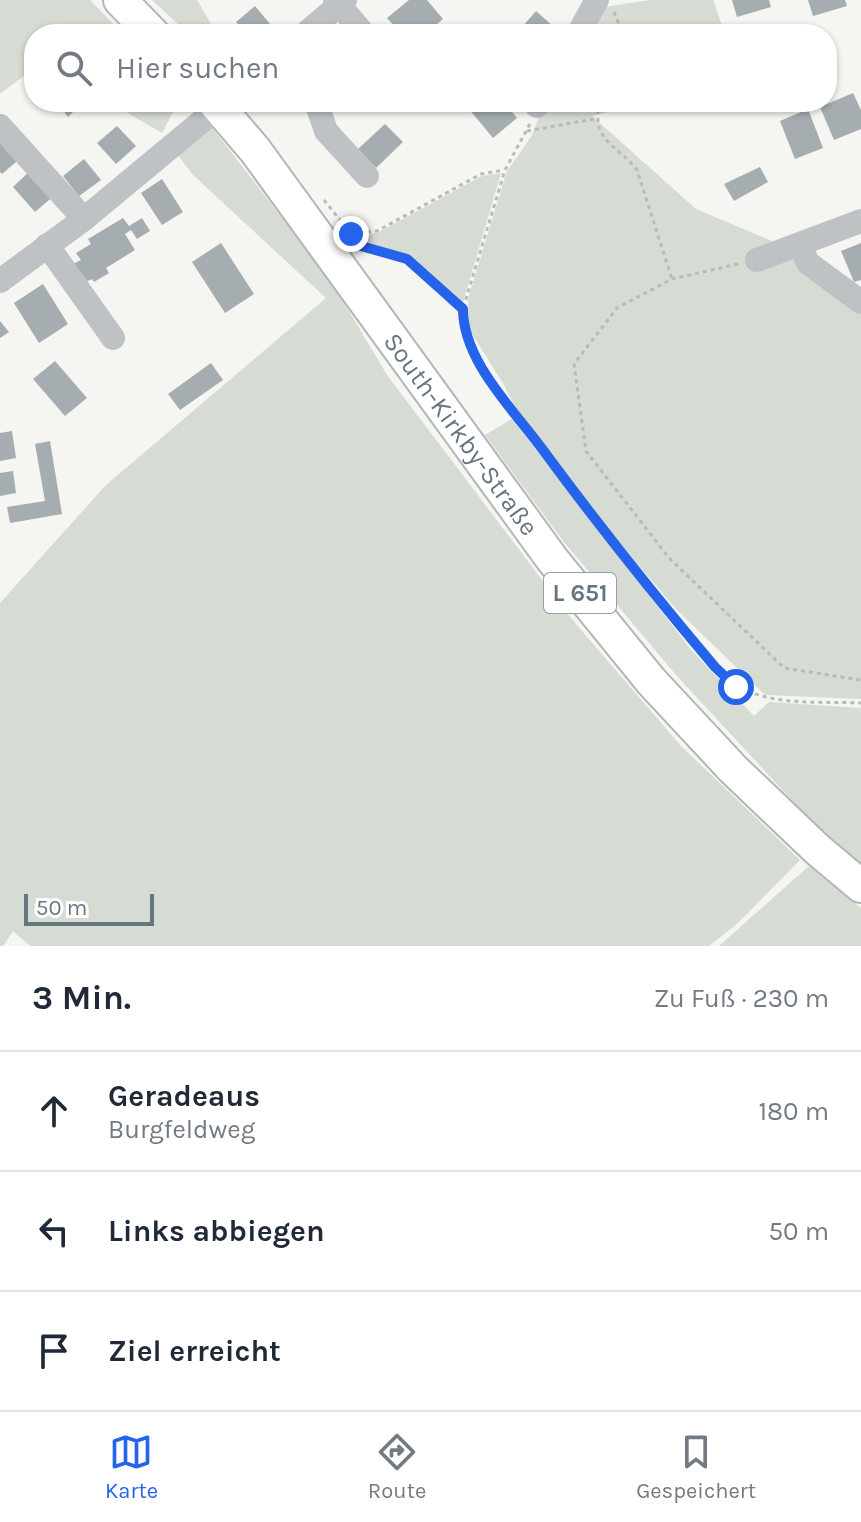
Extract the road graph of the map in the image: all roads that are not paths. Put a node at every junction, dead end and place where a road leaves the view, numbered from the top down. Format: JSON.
{"nodes":[{"id":1,"x":120,"y":0,"type":"edge"},
{"id":2,"x":597,"y":0,"type":"edge"},
{"id":3,"x":608,"y":0,"type":"edge"},
{"id":4,"x":621,"y":0,"type":"edge"},
{"id":5,"x":340,"y":2,"type":"edge"},
{"id":6,"x":143,"y":24,"type":"edge"},
{"id":7,"x":316,"y":24,"type":"edge"},
{"id":8,"x":356,"y":24,"type":"edge"},
{"id":9,"x":584,"y":24,"type":"edge"},
{"id":10,"x":210,"y":112,"type":"edge"},
{"id":11,"x":225,"y":112,"type":"edge"},
{"id":12,"x":319,"y":112,"type":"edge"},
{"id":13,"x":0,"y":126,"type":"edge"},
{"id":14,"x":367,"y":176,"type":"dead end"},
{"id":15,"x":84,"y":219,"type":"junction"},
{"id":16,"x":861,"y":221,"type":"edge"},
{"id":17,"x":47,"y":245,"type":"junction"},
{"id":18,"x":800,"y":245,"type":"junction"},
{"id":19,"x":757,"y":260,"type":"road end"},
{"id":20,"x":0,"y":281,"type":"edge"},
{"id":21,"x":861,"y":302,"type":"edge"},
{"id":22,"x":113,"y":338,"type":"dead end"},
{"id":23,"x":861,"y":886,"type":"edge"}],
"edges":[{"from":1,"to":6,"type":"main road"},
{"from":2,"to":9,"type":"street"},
{"from":3,"to":4,"type":"street"},
{"from":5,"to":7,"type":"street"},
{"from":5,"to":8,"type":"street"},
{"from":10,"to":15,"type":"street"},
{"from":11,"to":23,"type":"main road","name":"South-Kirkby-Straße","number":"L 651"},
{"from":12,"to":14,"type":"street"},
{"from":13,"to":15,"type":"street"},
{"from":15,"to":17,"type":"street"},
{"from":16,"to":18,"type":"street"},
{"from":17,"to":20,"type":"street"},
{"from":17,"to":22,"type":"street"},
{"from":18,"to":19,"type":"street"},
{"from":18,"to":21,"type":"street"}]}
